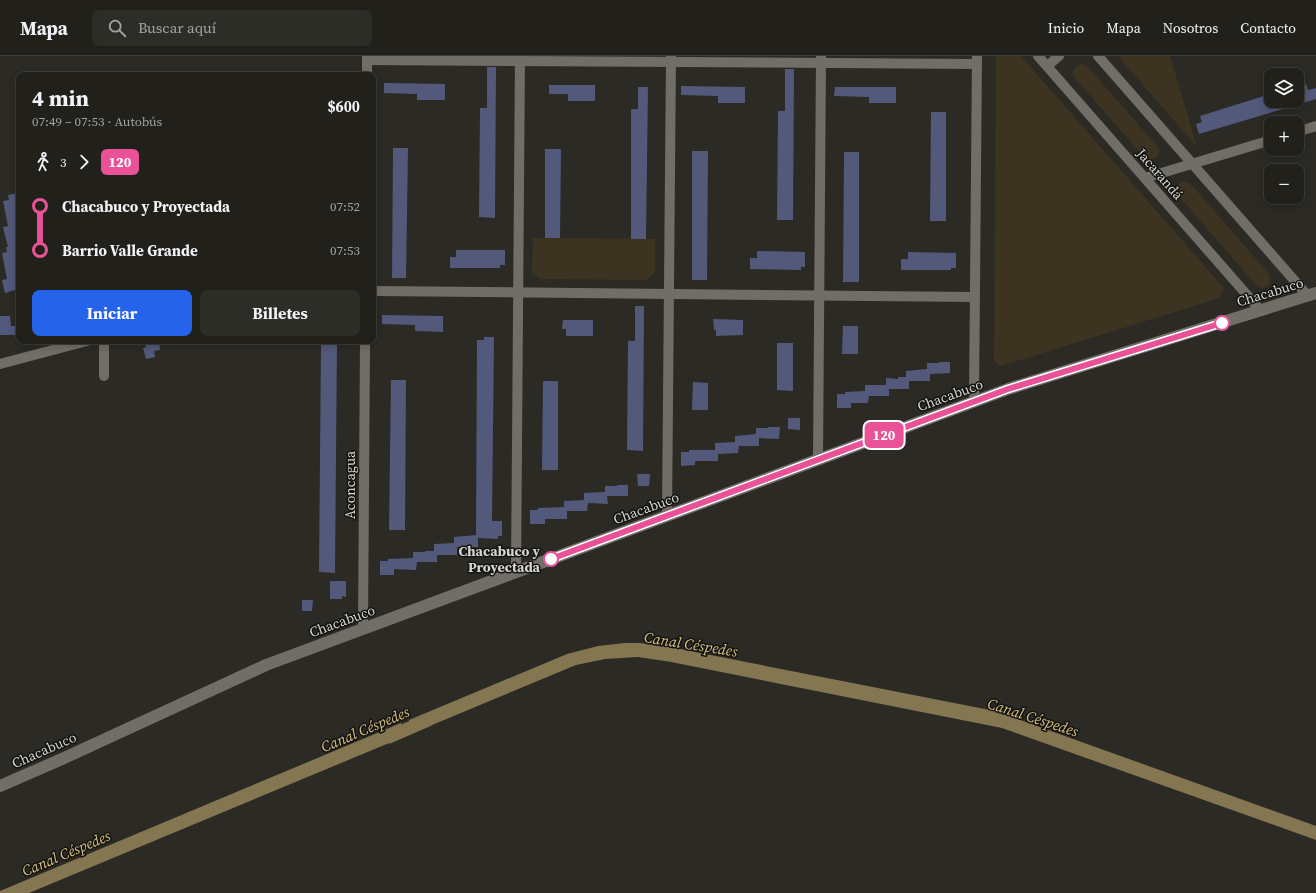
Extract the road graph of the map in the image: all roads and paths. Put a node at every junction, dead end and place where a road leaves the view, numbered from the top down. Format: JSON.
{"nodes":[{"id":1,"x":1038,"y":56,"type":"edge"},
{"id":2,"x":1059,"y":56,"type":"edge"},
{"id":3,"x":1098,"y":56,"type":"edge"},
{"id":4,"x":367,"y":58,"type":"edge"},
{"id":5,"x":520,"y":58,"type":"edge"},
{"id":6,"x":671,"y":59,"type":"edge"},
{"id":7,"x":821,"y":60,"type":"edge"},
{"id":8,"x":977,"y":60,"type":"edge"},
{"id":9,"x":1047,"y":66,"type":"junction"},
{"id":10,"x":367,"y":72,"type":"edge"},
{"id":11,"x":1316,"y":126,"type":"edge"},
{"id":12,"x":1304,"y":130,"type":"edge"},
{"id":13,"x":1264,"y":142,"type":"edge"},
{"id":14,"x":1192,"y":164,"type":"junction"},
{"id":15,"x":1145,"y":178,"type":"junction"},
{"id":16,"x":376,"y":292,"type":"edge"},
{"id":17,"x":519,"y":293,"type":"junction"},
{"id":18,"x":669,"y":294,"type":"junction"},
{"id":19,"x":819,"y":295,"type":"junction"},
{"id":20,"x":1312,"y":295,"type":"edge"},
{"id":21,"x":975,"y":297,"type":"junction"},
{"id":22,"x":1261,"y":310,"type":"junction"},
{"id":23,"x":76,"y":344,"type":"edge"},
{"id":24,"x":104,"y":344,"type":"edge"},
{"id":25,"x":365,"y":344,"type":"edge"},
{"id":26,"x":0,"y":364,"type":"edge"},
{"id":27,"x":104,"y":376,"type":"dead end"},
{"id":28,"x":974,"y":401,"type":"junction"},
{"id":29,"x":818,"y":460,"type":"junction"},
{"id":30,"x":667,"y":516,"type":"junction"},
{"id":31,"x":516,"y":572,"type":"junction"},
{"id":32,"x":363,"y":629,"type":"junction"},
{"id":33,"x":0,"y":786,"type":"edge"}],
"edges":[{"from":1,"to":9,"type":"street","name":"Jacarandá"},
{"from":2,"to":9,"type":"street"},
{"from":3,"to":14,"type":"street"},
{"from":4,"to":5,"type":"street"},
{"from":4,"to":10,"type":"street"},
{"from":5,"to":6,"type":"street"},
{"from":5,"to":17,"type":"street"},
{"from":6,"to":7,"type":"street"},
{"from":6,"to":18,"type":"street"},
{"from":7,"to":8,"type":"street"},
{"from":7,"to":19,"type":"street"},
{"from":8,"to":21,"type":"street"},
{"from":9,"to":15,"type":"street","name":"Jacarandá"},
{"from":11,"to":12,"type":"street"},
{"from":13,"to":14,"type":"street"},
{"from":14,"to":15,"type":"street"},
{"from":14,"to":20,"type":"street"},
{"from":15,"to":22,"type":"street","name":"Jacarandá"},
{"from":16,"to":17,"type":"street"},
{"from":17,"to":18,"type":"street"},
{"from":17,"to":31,"type":"street"},
{"from":18,"to":19,"type":"street"},
{"from":18,"to":30,"type":"street"},
{"from":19,"to":21,"type":"street"},
{"from":19,"to":29,"type":"street"},
{"from":20,"to":22,"type":"street","name":"Chacabuco"},
{"from":21,"to":28,"type":"street"},
{"from":22,"to":28,"type":"street","name":"Chacabuco"},
{"from":23,"to":26,"type":"street"},
{"from":24,"to":27,"type":"street"},
{"from":25,"to":32,"type":"street","name":"Aconcagua"},
{"from":28,"to":29,"type":"street","name":"Chacabuco"},
{"from":29,"to":30,"type":"street","name":"Chacabuco"},
{"from":30,"to":31,"type":"street","name":"Chacabuco"},
{"from":31,"to":32,"type":"street","name":"Chacabuco"},
{"from":32,"to":33,"type":"street","name":"Chacabuco"}]}
